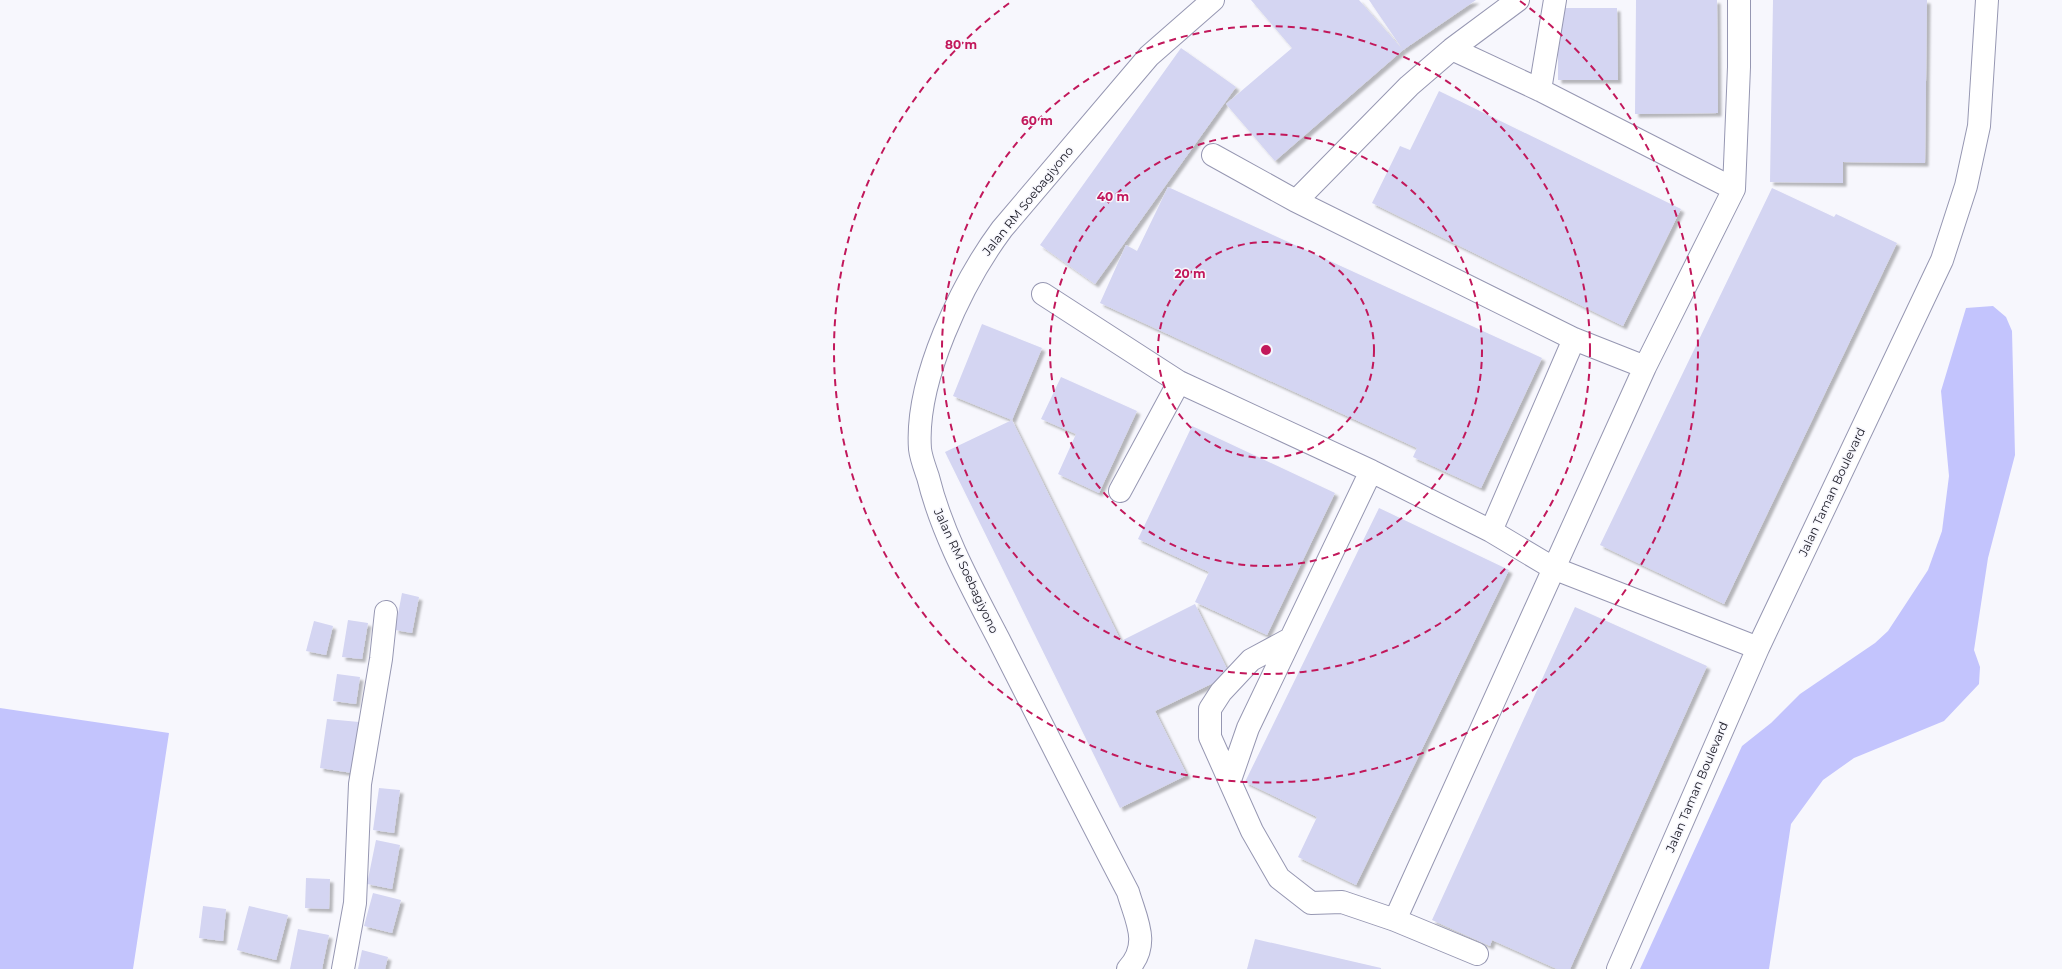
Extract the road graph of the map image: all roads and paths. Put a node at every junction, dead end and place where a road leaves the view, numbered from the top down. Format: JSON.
{"nodes":[{"id":1,"x":1213,"y":0,"type":"edge"},
{"id":2,"x":1518,"y":0,"type":"edge"},
{"id":3,"x":1555,"y":0,"type":"edge"},
{"id":4,"x":1739,"y":0,"type":"edge"},
{"id":5,"x":1987,"y":0,"type":"edge"},
{"id":6,"x":1452,"y":49,"type":"junction"},
{"id":7,"x":1540,"y":90,"type":"junction"},
{"id":8,"x":1213,"y":155,"type":"dead end"},
{"id":9,"x":1734,"y":189,"type":"junction"},
{"id":10,"x":1296,"y":201,"type":"junction"},
{"id":11,"x":1043,"y":294,"type":"dead end"},
{"id":12,"x":1574,"y":339,"type":"junction"},
{"id":13,"x":1645,"y":367,"type":"junction"},
{"id":14,"x":1179,"y":382,"type":"junction"},
{"id":15,"x":1371,"y":471,"type":"junction"},
{"id":16,"x":1120,"y":491,"type":"dead end"},
{"id":17,"x":1491,"y":531,"type":"junction"},
{"id":18,"x":1553,"y":568,"type":"junction"},
{"id":19,"x":386,"y":612,"type":"dead end"},
{"id":20,"x":1290,"y":639,"type":"junction"},
{"id":21,"x":1758,"y":648,"type":"junction"},
{"id":22,"x":1230,"y":780,"type":"junction"},
{"id":23,"x":1394,"y":920,"type":"junction"},
{"id":24,"x":1477,"y":954,"type":"dead end"},
{"id":25,"x":343,"y":969,"type":"edge"},
{"id":26,"x":1128,"y":969,"type":"edge"},
{"id":27,"x":1618,"y":969,"type":"edge"}],
"edges":[{"from":1,"to":26,"type":"street","name":"Jalan RM Soebagiyono"},
{"from":2,"to":6,"type":"street"},
{"from":3,"to":7,"type":"street"},
{"from":4,"to":9,"type":"street"},
{"from":5,"to":21,"type":"street","name":"Jalan Taman Boulevard"},
{"from":6,"to":7,"type":"street"},
{"from":6,"to":10,"type":"street"},
{"from":7,"to":9,"type":"street"},
{"from":8,"to":10,"type":"street"},
{"from":9,"to":13,"type":"street"},
{"from":10,"to":12,"type":"street"},
{"from":11,"to":14,"type":"street"},
{"from":12,"to":13,"type":"street"},
{"from":12,"to":17,"type":"street"},
{"from":13,"to":18,"type":"street"},
{"from":14,"to":15,"type":"street"},
{"from":14,"to":16,"type":"street"},
{"from":15,"to":17,"type":"street"},
{"from":15,"to":20,"type":"street"},
{"from":17,"to":18,"type":"street"},
{"from":18,"to":21,"type":"street"},
{"from":18,"to":23,"type":"street"},
{"from":19,"to":25,"type":"street"},
{"from":20,"to":22,"type":"street"},
{"from":20,"to":22,"type":"street"},
{"from":21,"to":27,"type":"street","name":"Jalan Taman Boulevard"},
{"from":22,"to":23,"type":"street"},
{"from":23,"to":24,"type":"street"}]}
